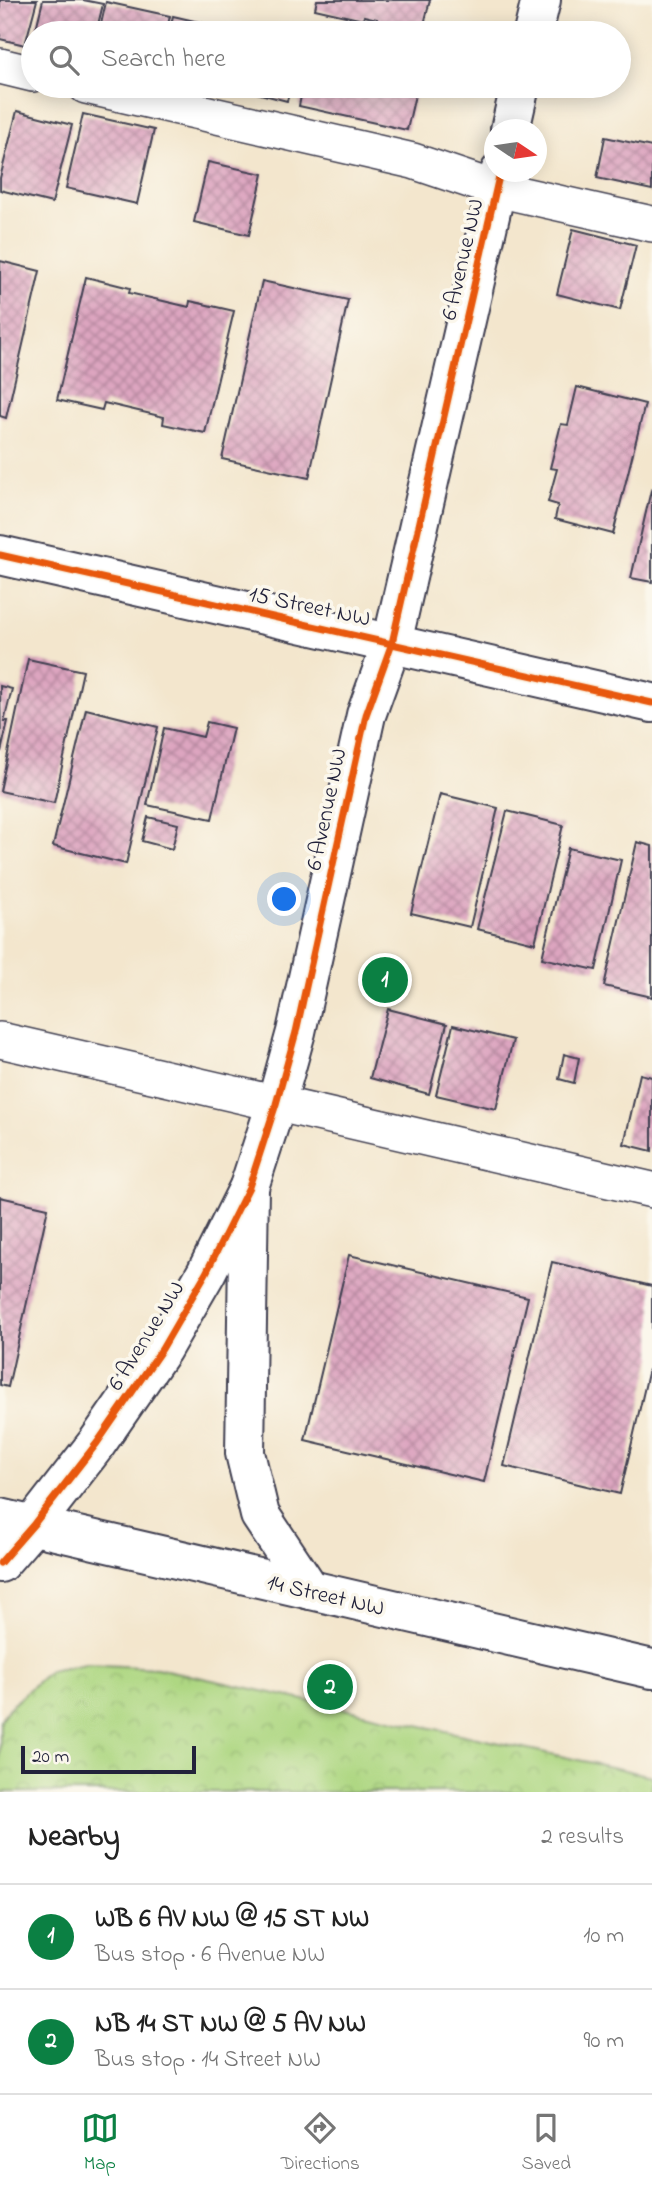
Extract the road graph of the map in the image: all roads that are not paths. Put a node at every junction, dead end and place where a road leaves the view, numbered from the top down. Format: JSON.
{"nodes":[{"id":1,"x":541,"y":0,"type":"edge"},
{"id":2,"x":536,"y":21,"type":"edge"},
{"id":3,"x":0,"y":66,"type":"edge"},
{"id":4,"x":21,"y":71,"type":"edge"},
{"id":5,"x":138,"y":98,"type":"edge"},
{"id":6,"x":517,"y":98,"type":"edge"},
{"id":7,"x":512,"y":119,"type":"edge"},
{"id":8,"x":484,"y":177,"type":"edge"},
{"id":9,"x":498,"y":182,"type":"edge"},
{"id":10,"x":505,"y":182,"type":"edge"},
{"id":11,"x":652,"y":225,"type":"edge"},
{"id":12,"x":0,"y":555,"type":"edge"},
{"id":13,"x":392,"y":643,"type":"junction"},
{"id":14,"x":652,"y":703,"type":"edge"},
{"id":15,"x":0,"y":1040,"type":"edge"},
{"id":16,"x":276,"y":1104,"type":"junction"},
{"id":17,"x":249,"y":1187,"type":"junction"},
{"id":18,"x":652,"y":1190,"type":"edge"},
{"id":19,"x":17,"y":1521,"type":"edge"},
{"id":20,"x":0,"y":1563,"type":"edge"},
{"id":21,"x":310,"y":1590,"type":"junction"},
{"id":22,"x":652,"y":1669,"type":"edge"}],
"edges":[{"from":1,"to":2,"type":"street"},
{"from":3,"to":4,"type":"lane"},
{"from":5,"to":8,"type":"lane"},
{"from":6,"to":7,"type":"street"},
{"from":9,"to":13,"type":"street","name":"6 Avenue NW"},
{"from":10,"to":11,"type":"lane"},
{"from":12,"to":13,"type":"street","name":"15 Street NW"},
{"from":13,"to":14,"type":"street","name":"15 Street NW"},
{"from":13,"to":16,"type":"street","name":"6 Avenue NW"},
{"from":15,"to":16,"type":"lane"},
{"from":16,"to":17,"type":"street","name":"6 Avenue NW"},
{"from":16,"to":18,"type":"lane"},
{"from":17,"to":19,"type":"street","name":"6 Avenue NW"},
{"from":17,"to":21,"type":"street"},
{"from":19,"to":20,"type":"street","name":"6 Avenue NW"},
{"from":19,"to":21,"type":"street","name":"14 Street NW"},
{"from":21,"to":22,"type":"street","name":"14 Street NW"}]}
